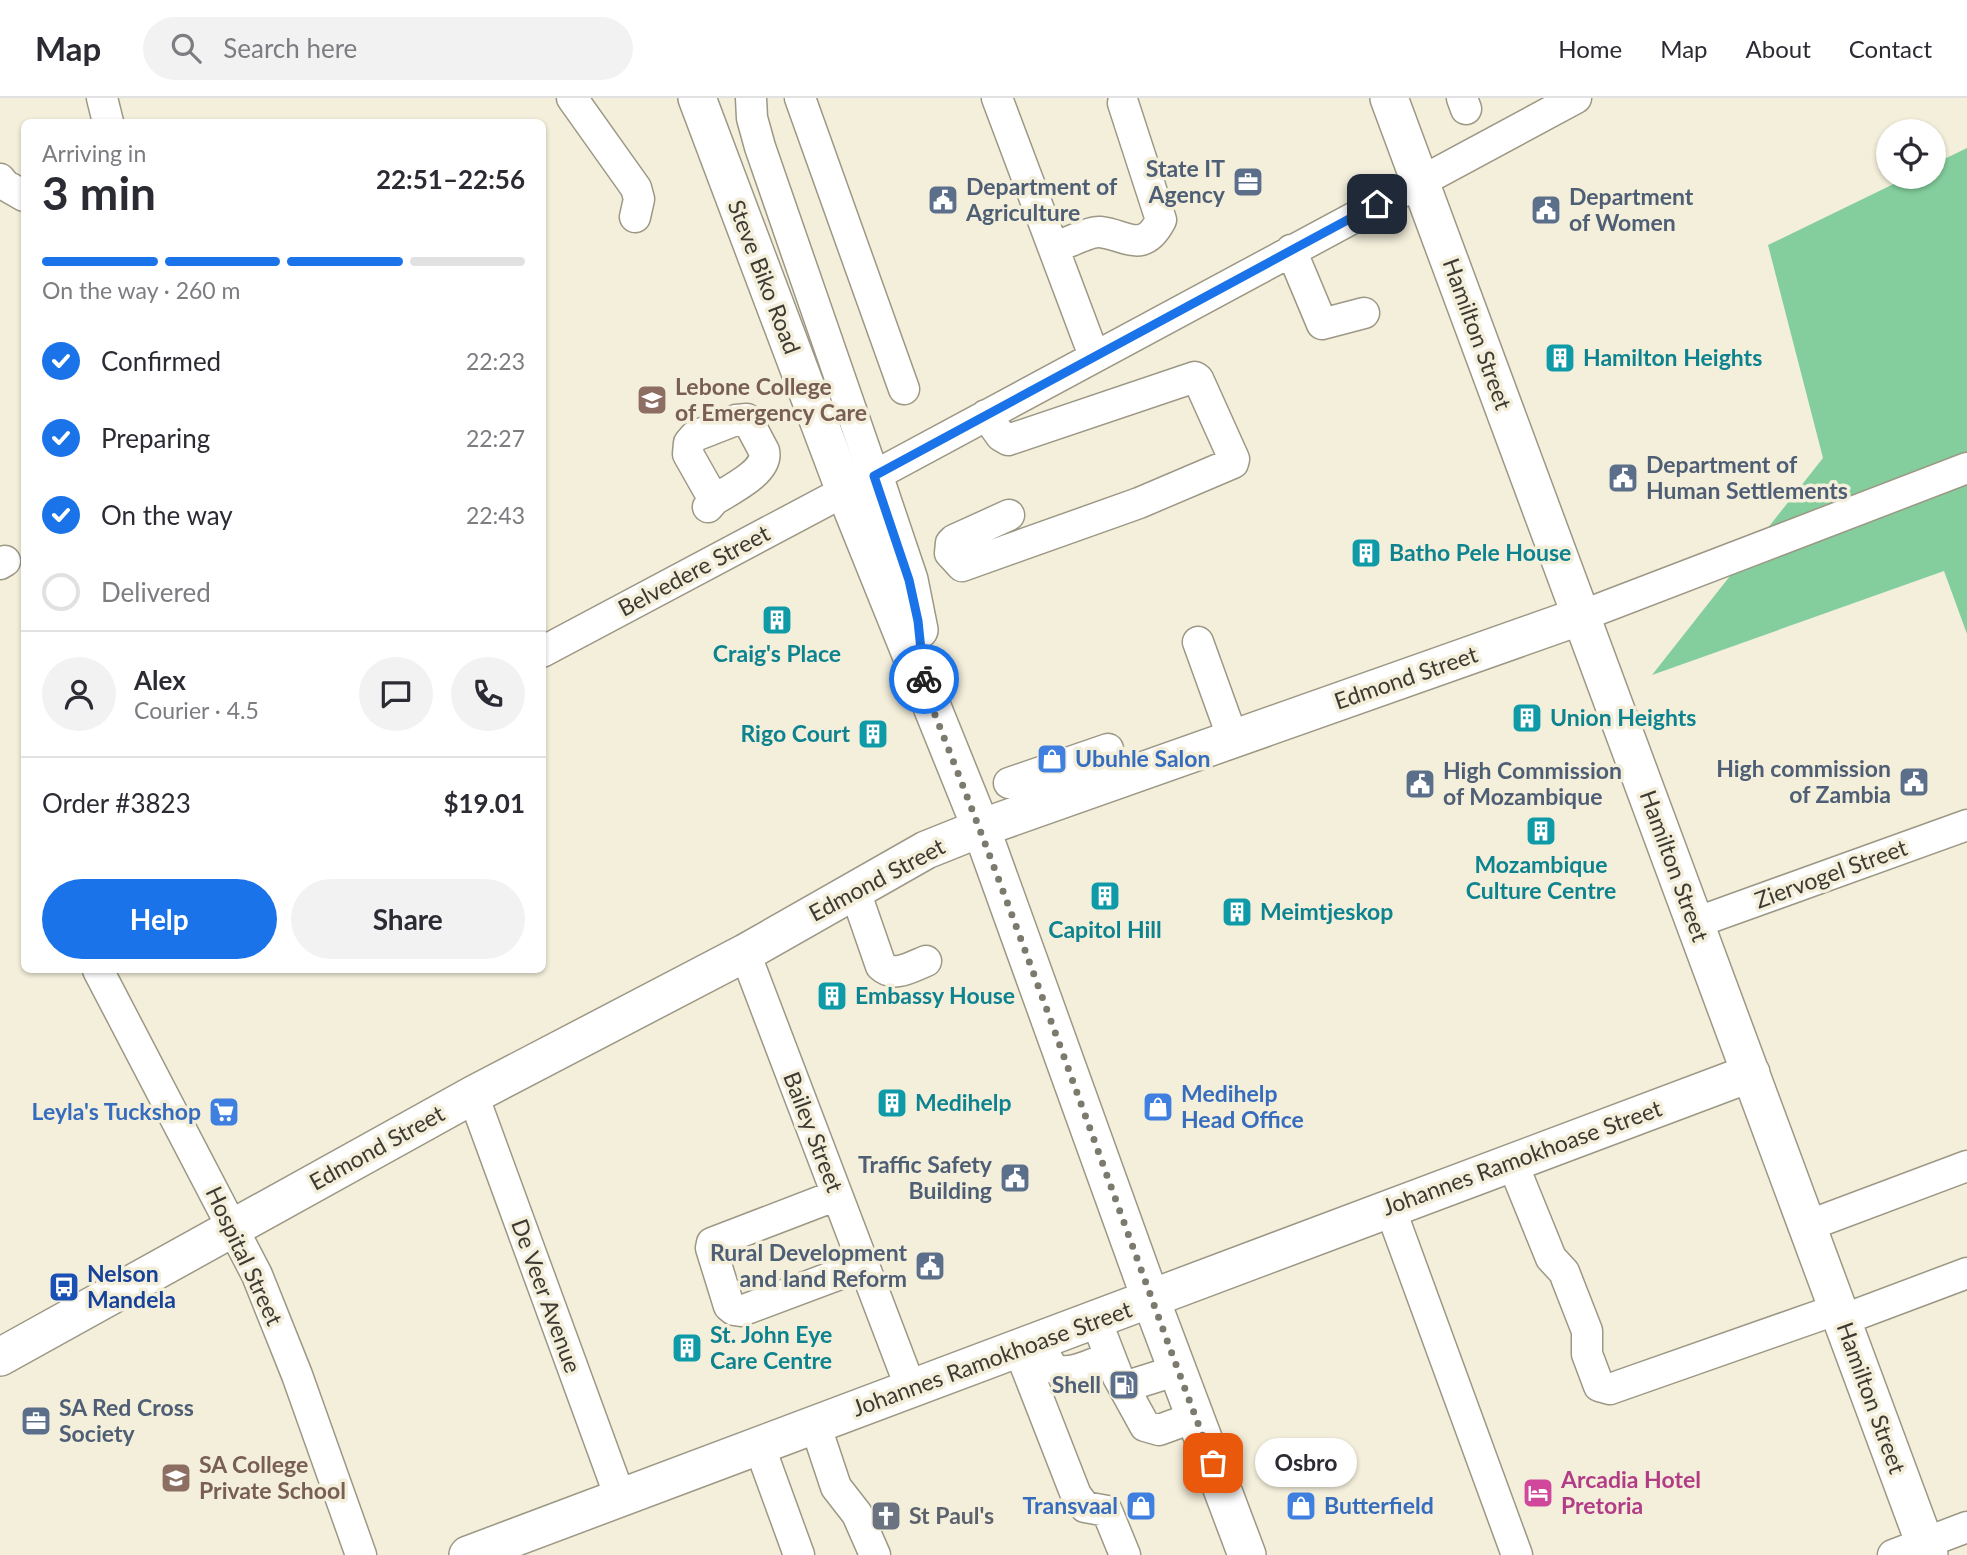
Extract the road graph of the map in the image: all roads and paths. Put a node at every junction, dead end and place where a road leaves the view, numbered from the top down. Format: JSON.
{"nodes":[{"id":1,"x":102,"y":98,"type":"edge"},
{"id":2,"x":572,"y":98,"type":"edge"},
{"id":3,"x":697,"y":98,"type":"edge"},
{"id":4,"x":751,"y":98,"type":"edge"},
{"id":5,"x":800,"y":98,"type":"edge"},
{"id":6,"x":997,"y":98,"type":"edge"},
{"id":7,"x":1389,"y":98,"type":"edge"},
{"id":8,"x":1576,"y":98,"type":"edge"},
{"id":9,"x":1123,"y":103,"type":"dead end"},
{"id":10,"x":107,"y":119,"type":"edge"},
{"id":11,"x":0,"y":179,"type":"edge"},
{"id":12,"x":1420,"y":180,"type":"junction"},
{"id":13,"x":21,"y":194,"type":"edge"},
{"id":14,"x":635,"y":217,"type":"dead end"},
{"id":15,"x":1054,"y":248,"type":"junction"},
{"id":16,"x":1291,"y":250,"type":"junction"},
{"id":17,"x":1364,"y":313,"type":"dead end"},
{"id":18,"x":1094,"y":356,"type":"junction"},
{"id":19,"x":904,"y":389,"type":"dead end"},
{"id":20,"x":986,"y":415,"type":"junction"},
{"id":21,"x":1967,"y":468,"type":"edge"},
{"id":22,"x":859,"y":484,"type":"junction"},
{"id":23,"x":1009,"y":515,"type":"dead end"},
{"id":24,"x":1581,"y":616,"type":"junction"},
{"id":25,"x":1198,"y":642,"type":"dead end"},
{"id":26,"x":546,"y":650,"type":"edge"},
{"id":27,"x":1233,"y":739,"type":"junction"},
{"id":28,"x":1108,"y":748,"type":"dead end"},
{"id":29,"x":1009,"y":783,"type":"dead end"},
{"id":30,"x":1060,"y":783,"type":"junction"},
{"id":31,"x":1967,"y":825,"type":"edge"},
{"id":32,"x":981,"y":828,"type":"junction"},
{"id":33,"x":855,"y":891,"type":"junction"},
{"id":34,"x":1695,"y":922,"type":"junction"},
{"id":35,"x":745,"y":953,"type":"junction"},
{"id":36,"x":926,"y":961,"type":"dead end"},
{"id":37,"x":100,"y":973,"type":"edge"},
{"id":38,"x":1751,"y":1073,"type":"junction"},
{"id":39,"x":473,"y":1095,"type":"junction"},
{"id":40,"x":1512,"y":1162,"type":"junction"},
{"id":41,"x":1967,"y":1166,"type":"edge"},
{"id":42,"x":837,"y":1195,"type":"junction"},
{"id":43,"x":1390,"y":1208,"type":"junction"},
{"id":44,"x":1807,"y":1226,"type":"junction"},
{"id":45,"x":234,"y":1229,"type":"junction"},
{"id":46,"x":864,"y":1265,"type":"junction"},
{"id":47,"x":1967,"y":1273,"type":"edge"},
{"id":48,"x":1151,"y":1300,"type":"junction"},
{"id":49,"x":1840,"y":1315,"type":"junction"},
{"id":50,"x":1096,"y":1320,"type":"junction"},
{"id":51,"x":1030,"y":1345,"type":"junction"},
{"id":52,"x":0,"y":1357,"type":"edge"},
{"id":53,"x":1109,"y":1357,"type":"junction"},
{"id":54,"x":1178,"y":1370,"type":"junction"},
{"id":55,"x":1124,"y":1387,"type":"junction"},
{"id":56,"x":911,"y":1389,"type":"junction"},
{"id":57,"x":1195,"y":1417,"type":"junction"},
{"id":58,"x":815,"y":1424,"type":"junction"},
{"id":59,"x":759,"y":1445,"type":"junction"},
{"id":60,"x":620,"y":1497,"type":"junction"},
{"id":61,"x":1967,"y":1527,"type":"edge"},
{"id":62,"x":1916,"y":1551,"type":"edge"},
{"id":63,"x":361,"y":1555,"type":"edge"},
{"id":64,"x":468,"y":1555,"type":"edge"},
{"id":65,"x":799,"y":1555,"type":"edge"},
{"id":66,"x":875,"y":1555,"type":"edge"},
{"id":67,"x":1125,"y":1555,"type":"edge"},
{"id":68,"x":1247,"y":1555,"type":"edge"},
{"id":69,"x":1517,"y":1555,"type":"edge"}],
"edges":[{"from":1,"to":10,"type":"street"},
{"from":2,"to":14,"type":"street"},
{"from":3,"to":22,"type":"main road","name":"Steve Biko Road"},
{"from":4,"to":22,"type":"street"},
{"from":5,"to":19,"type":"street"},
{"from":6,"to":15,"type":"street"},
{"from":7,"to":12,"type":"main road","name":"Hamilton Street"},
{"from":8,"to":12,"type":"street","name":"Belvedere Street"},
{"from":9,"to":15,"type":"street"},
{"from":11,"to":13,"type":"street"},
{"from":12,"to":16,"type":"street","name":"Belvedere Street"},
{"from":12,"to":24,"type":"main road","name":"Hamilton Street"},
{"from":15,"to":18,"type":"street"},
{"from":16,"to":17,"type":"street"},
{"from":16,"to":18,"type":"street","name":"Belvedere Street"},
{"from":18,"to":20,"type":"street","name":"Belvedere Street"},
{"from":20,"to":22,"type":"street","name":"Belvedere Street"},
{"from":20,"to":23,"type":"street"},
{"from":21,"to":24,"type":"street","name":"Edmond Street"},
{"from":22,"to":26,"type":"street","name":"Belvedere Street"},
{"from":22,"to":32,"type":"main road","name":"Steve Biko Road"},
{"from":24,"to":27,"type":"main road","name":"Edmond Street"},
{"from":24,"to":34,"type":"main road","name":"Hamilton Street"},
{"from":25,"to":27,"type":"street"},
{"from":27,"to":30,"type":"main road","name":"Edmond Street"},
{"from":28,"to":30,"type":"street"},
{"from":29,"to":30,"type":"street"},
{"from":30,"to":32,"type":"main road","name":"Edmond Street"},
{"from":31,"to":34,"type":"street","name":"Ziervogel Street"},
{"from":32,"to":33,"type":"main road","name":"Edmond Street"},
{"from":32,"to":48,"type":"main road","name":"Steve Biko Road"},
{"from":33,"to":35,"type":"main road","name":"Edmond Street"},
{"from":33,"to":36,"type":"street"},
{"from":34,"to":38,"type":"main road","name":"Hamilton Street"},
{"from":35,"to":39,"type":"main road","name":"Edmond Street"},
{"from":35,"to":42,"type":"street","name":"Bailey Street"},
{"from":37,"to":45,"type":"street","name":"Hospital Street"},
{"from":38,"to":40,"type":"main road","name":"Johannes Ramokhoase Street"},
{"from":38,"to":44,"type":"main road","name":"Hamilton Street"},
{"from":39,"to":45,"type":"main road","name":"Edmond Street"},
{"from":39,"to":60,"type":"street","name":"De Veer Avenue"},
{"from":40,"to":43,"type":"main road","name":"Johannes Ramokhoase Street"},
{"from":40,"to":49,"type":"street"},
{"from":41,"to":44,"type":"street"},
{"from":42,"to":46,"type":"street","name":"Bailey Street"},
{"from":42,"to":46,"type":"street"},
{"from":43,"to":48,"type":"main road","name":"Johannes Ramokhoase Street"},
{"from":43,"to":69,"type":"street"},
{"from":44,"to":49,"type":"main road","name":"Hamilton Street"},
{"from":45,"to":52,"type":"main road","name":"Edmond Street"},
{"from":45,"to":63,"type":"street","name":"Hospital Street"},
{"from":46,"to":56,"type":"street","name":"Bailey Street"},
{"from":47,"to":49,"type":"street"},
{"from":48,"to":50,"type":"main road","name":"Johannes Ramokhoase Street"},
{"from":48,"to":54,"type":"main road","name":"Steve Biko Road"},
{"from":49,"to":62,"type":"main road","name":"Hamilton Street"},
{"from":50,"to":51,"type":"main road","name":"Johannes Ramokhoase Street"},
{"from":50,"to":53,"type":"street"},
{"from":51,"to":53,"type":"street"},
{"from":51,"to":56,"type":"main road","name":"Johannes Ramokhoase Street"},
{"from":51,"to":67,"type":"street"},
{"from":53,"to":55,"type":"street"},
{"from":54,"to":55,"type":"street"},
{"from":54,"to":57,"type":"main road","name":"Steve Biko Road"},
{"from":55,"to":57,"type":"street"},
{"from":56,"to":58,"type":"main road","name":"Johannes Ramokhoase Street"},
{"from":57,"to":68,"type":"main road","name":"Steve Biko Road"},
{"from":58,"to":59,"type":"main road","name":"Johannes Ramokhoase Street"},
{"from":58,"to":66,"type":"street"},
{"from":59,"to":60,"type":"main road","name":"Johannes Ramokhoase Street"},
{"from":59,"to":65,"type":"street"},
{"from":60,"to":64,"type":"main road","name":"Johannes Ramokhoase Street"},
{"from":61,"to":62,"type":"street"}]}
